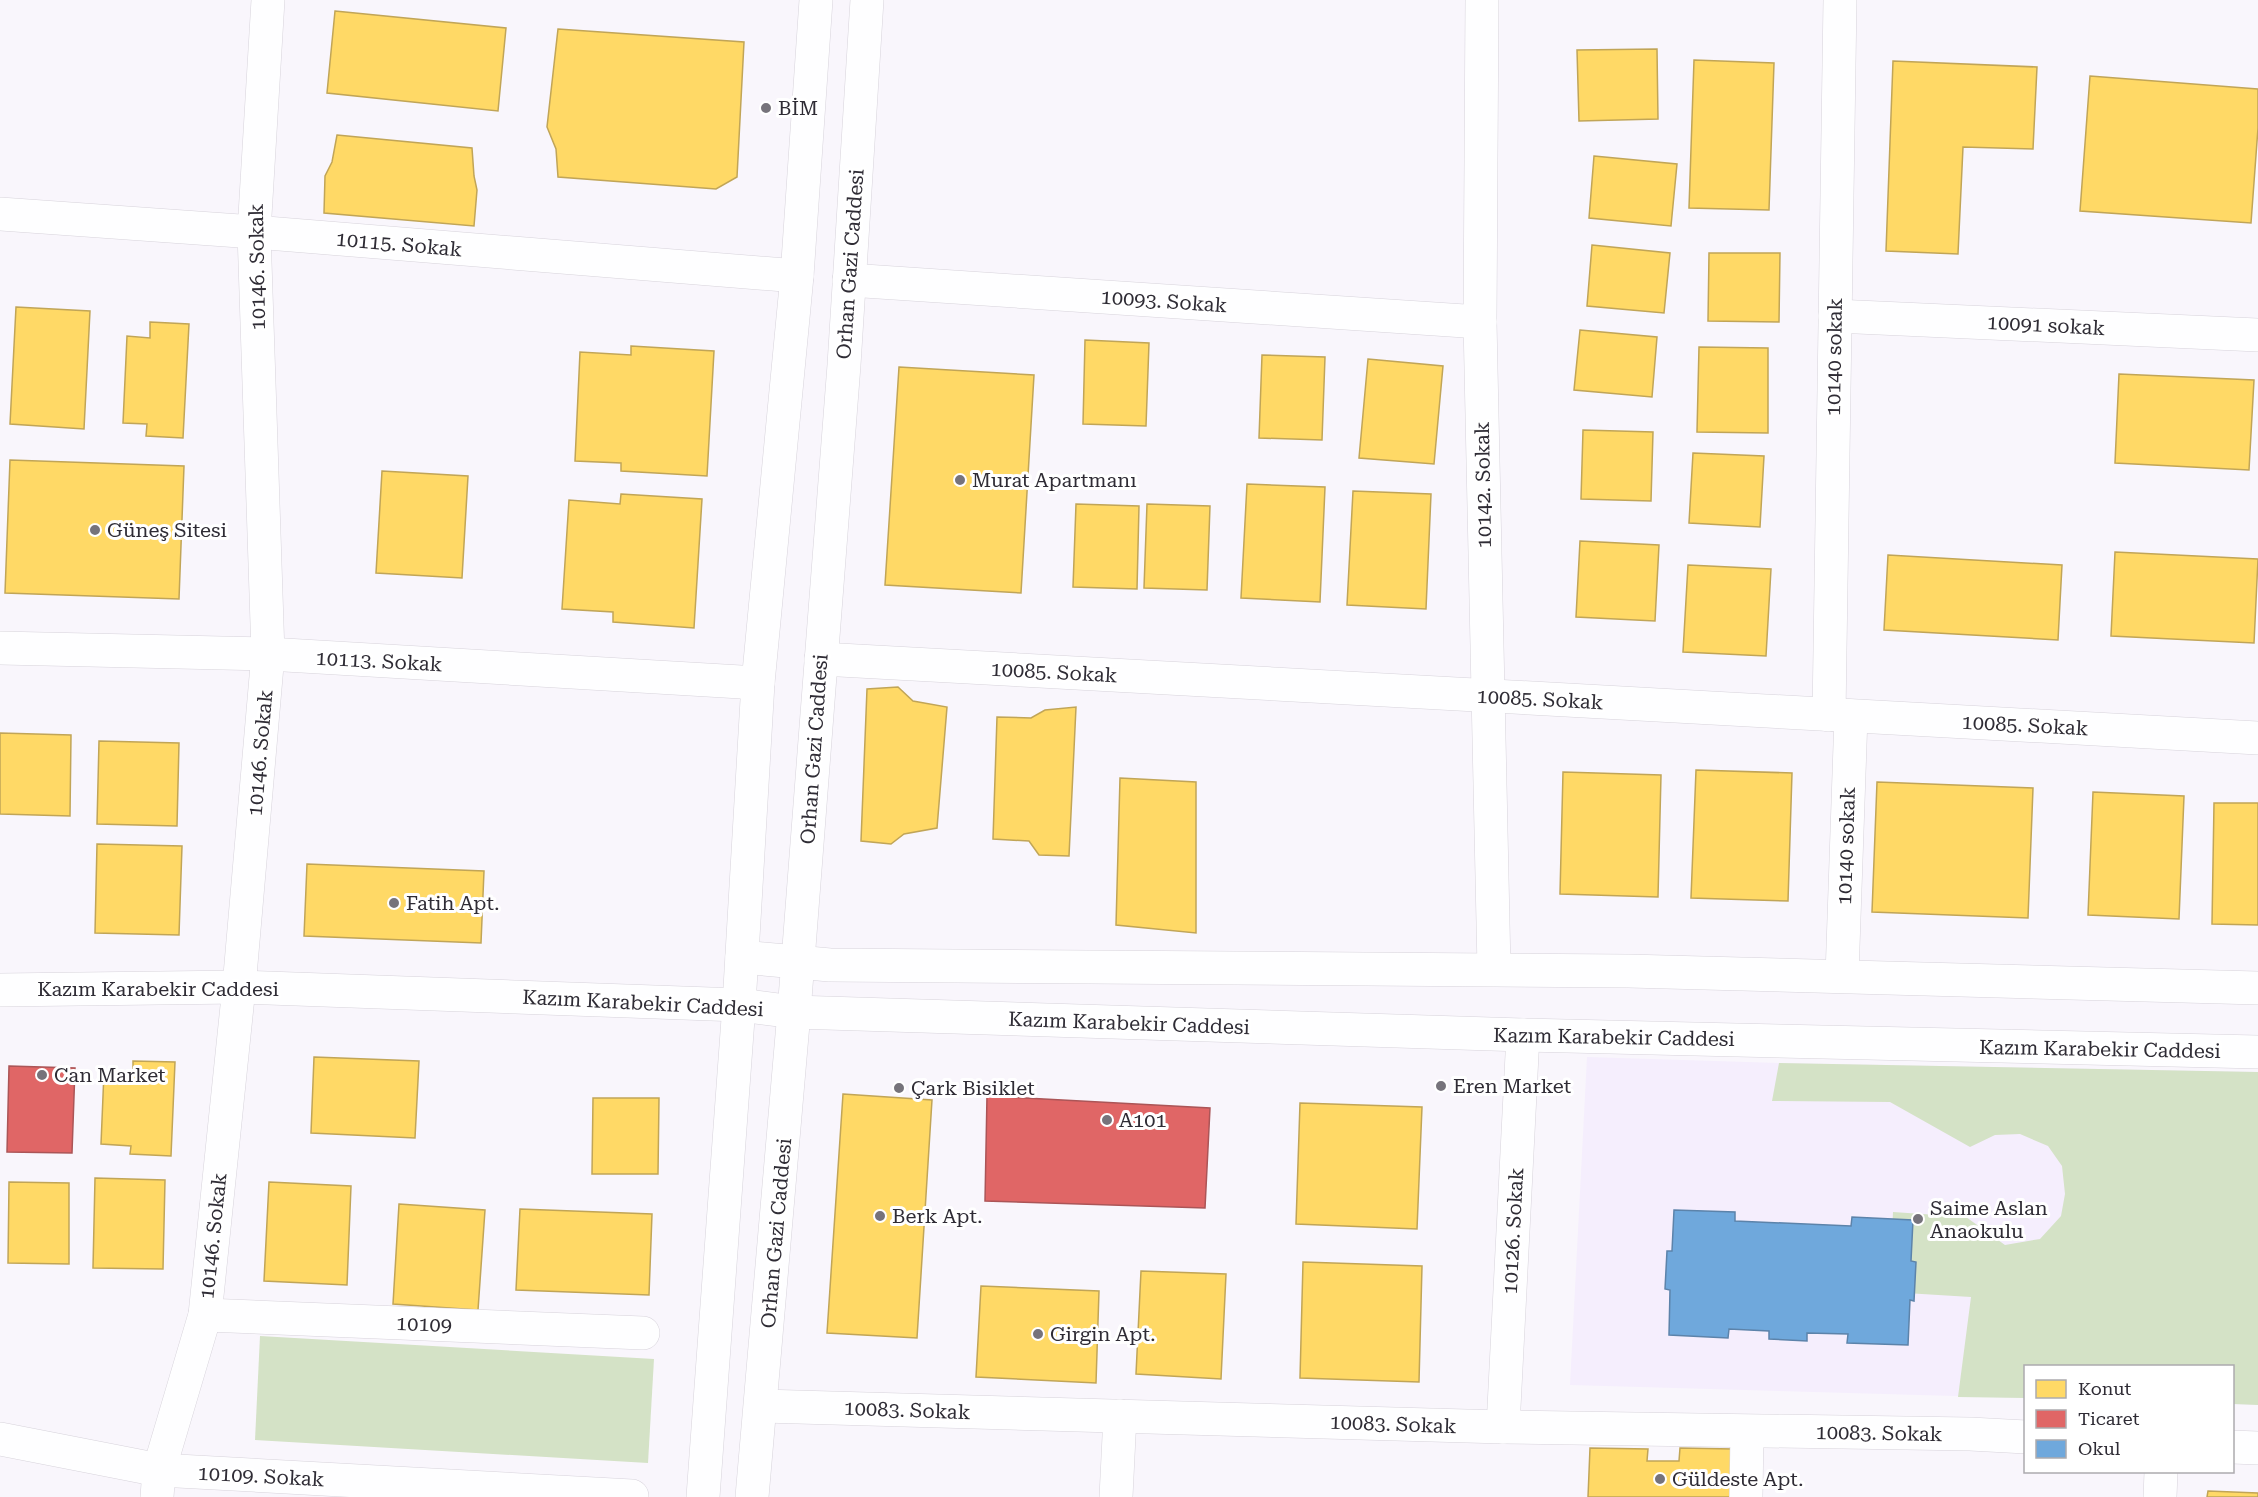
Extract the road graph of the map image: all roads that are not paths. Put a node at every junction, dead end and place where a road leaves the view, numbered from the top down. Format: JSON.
{"nodes":[{"id":1,"x":268,"y":0,"type":"edge"},
{"id":2,"x":816,"y":0,"type":"edge"},
{"id":3,"x":867,"y":0,"type":"edge"},
{"id":4,"x":1482,"y":0,"type":"edge"},
{"id":5,"x":1840,"y":0,"type":"edge"},
{"id":6,"x":0,"y":214,"type":"edge"},
{"id":7,"x":254,"y":232,"type":"junction"},
{"id":8,"x":797,"y":276,"type":"junction"},
{"id":9,"x":849,"y":280,"type":"junction"},
{"id":10,"x":1835,"y":316,"type":"junction"},
{"id":11,"x":1479,"y":322,"type":"junction"},
{"id":12,"x":2258,"y":335,"type":"edge"},
{"id":13,"x":0,"y":648,"type":"edge"},
{"id":14,"x":268,"y":654,"type":"junction"},
{"id":15,"x":821,"y":659,"type":"junction"},
{"id":16,"x":758,"y":683,"type":"junction"},
{"id":17,"x":1487,"y":696,"type":"junction"},
{"id":18,"x":1840,"y":715,"type":"junction"},
{"id":19,"x":2258,"y":738,"type":"edge"},
{"id":20,"x":742,"y":957,"type":"junction"},
{"id":21,"x":798,"y":962,"type":"junction"},
{"id":22,"x":1494,"y":969,"type":"junction"},
{"id":23,"x":1842,"y":976,"type":"junction"},
{"id":24,"x":239,"y":987,"type":"junction"},
{"id":25,"x":2258,"y":988,"type":"edge"},
{"id":26,"x":0,"y":990,"type":"edge"},
{"id":27,"x":739,"y":1005,"type":"junction"},
{"id":28,"x":794,"y":1012,"type":"junction"},
{"id":29,"x":1523,"y":1035,"type":"junction"},
{"id":30,"x":2258,"y":1052,"type":"edge"},
{"id":31,"x":205,"y":1314,"type":"junction"},
{"id":32,"x":643,"y":1334,"type":"dead end"},
{"id":33,"x":761,"y":1406,"type":"junction"},
{"id":34,"x":1120,"y":1416,"type":"junction"},
{"id":35,"x":1503,"y":1427,"type":"junction"},
{"id":36,"x":1747,"y":1432,"type":"junction"},
{"id":37,"x":2024,"y":1437,"type":"edge"},
{"id":38,"x":0,"y":1439,"type":"edge"},
{"id":39,"x":2234,"y":1447,"type":"edge"},
{"id":40,"x":2258,"y":1448,"type":"edge"},
{"id":41,"x":2161,"y":1473,"type":"edge"},
{"id":42,"x":158,"y":1484,"type":"edge"},
{"id":43,"x":632,"y":1496,"type":"edge"},
{"id":44,"x":703,"y":1497,"type":"edge"},
{"id":45,"x":752,"y":1497,"type":"edge"},
{"id":46,"x":1116,"y":1497,"type":"edge"},
{"id":47,"x":1746,"y":1497,"type":"edge"},
{"id":48,"x":2160,"y":1497,"type":"edge"}],
"edges":[{"from":1,"to":7,"type":"street","name":"10146. Sokak"},
{"from":2,"to":8,"type":"street"},
{"from":3,"to":9,"type":"street","name":"Orhan Gazi Caddesi"},
{"from":4,"to":11,"type":"street","name":"10142. Sokak"},
{"from":5,"to":10,"type":"street","name":"10140 sokak"},
{"from":6,"to":7,"type":"street","name":"10115. Sokak"},
{"from":7,"to":8,"type":"street","name":"10115. Sokak"},
{"from":7,"to":14,"type":"street","name":"10146. Sokak"},
{"from":8,"to":16,"type":"street"},
{"from":9,"to":11,"type":"street","name":"10093. Sokak"},
{"from":9,"to":15,"type":"street","name":"Orhan Gazi Caddesi"},
{"from":10,"to":12,"type":"street","name":"10091 sokak"},
{"from":10,"to":18,"type":"street","name":"10140 sokak"},
{"from":11,"to":17,"type":"street","name":"10142. Sokak"},
{"from":13,"to":14,"type":"street","name":"10113. Sokak"},
{"from":14,"to":16,"type":"street","name":"10113. Sokak"},
{"from":14,"to":24,"type":"street","name":"10146. Sokak"},
{"from":15,"to":17,"type":"street","name":"10085. Sokak"},
{"from":15,"to":21,"type":"street","name":"Orhan Gazi Caddesi"},
{"from":16,"to":20,"type":"street"},
{"from":17,"to":18,"type":"street","name":"10085. Sokak"},
{"from":17,"to":22,"type":"street","name":"10142. Sokak"},
{"from":18,"to":19,"type":"street","name":"10085. Sokak"},
{"from":18,"to":23,"type":"street","name":"10140 sokak"},
{"from":20,"to":21,"type":"street"},
{"from":20,"to":27,"type":"street"},
{"from":21,"to":22,"type":"street"},
{"from":21,"to":28,"type":"street","name":"Orhan Gazi Caddesi"},
{"from":22,"to":23,"type":"street"},
{"from":23,"to":25,"type":"street"},
{"from":24,"to":26,"type":"street","name":"Kazım Karabekir Caddesi"},
{"from":24,"to":27,"type":"street","name":"Kazım Karabekir Caddesi"},
{"from":24,"to":31,"type":"street","name":"10146. Sokak"},
{"from":27,"to":28,"type":"street","name":"Kazım Karabekir Caddesi"},
{"from":27,"to":44,"type":"street"},
{"from":28,"to":29,"type":"street","name":"Kazım Karabekir Caddesi"},
{"from":28,"to":33,"type":"street","name":"Orhan Gazi Caddesi"},
{"from":29,"to":30,"type":"street","name":"Kazım Karabekir Caddesi"},
{"from":29,"to":35,"type":"street","name":"10126. Sokak"},
{"from":31,"to":32,"type":"street","name":"10109"},
{"from":31,"to":42,"type":"street","name":"10146. Sokak"},
{"from":33,"to":34,"type":"street","name":"10083. Sokak"},
{"from":33,"to":45,"type":"street","name":"Orhan Gazi Caddesi"},
{"from":34,"to":35,"type":"street","name":"10083. Sokak"},
{"from":34,"to":46,"type":"street"},
{"from":35,"to":36,"type":"street","name":"10083. Sokak"},
{"from":36,"to":37,"type":"street","name":"10083. Sokak"},
{"from":36,"to":47,"type":"street"},
{"from":38,"to":42,"type":"street","name":"10109. Sokak"},
{"from":39,"to":40,"type":"street"},
{"from":41,"to":48,"type":"street"},
{"from":42,"to":43,"type":"street","name":"10109. Sokak"}]}
